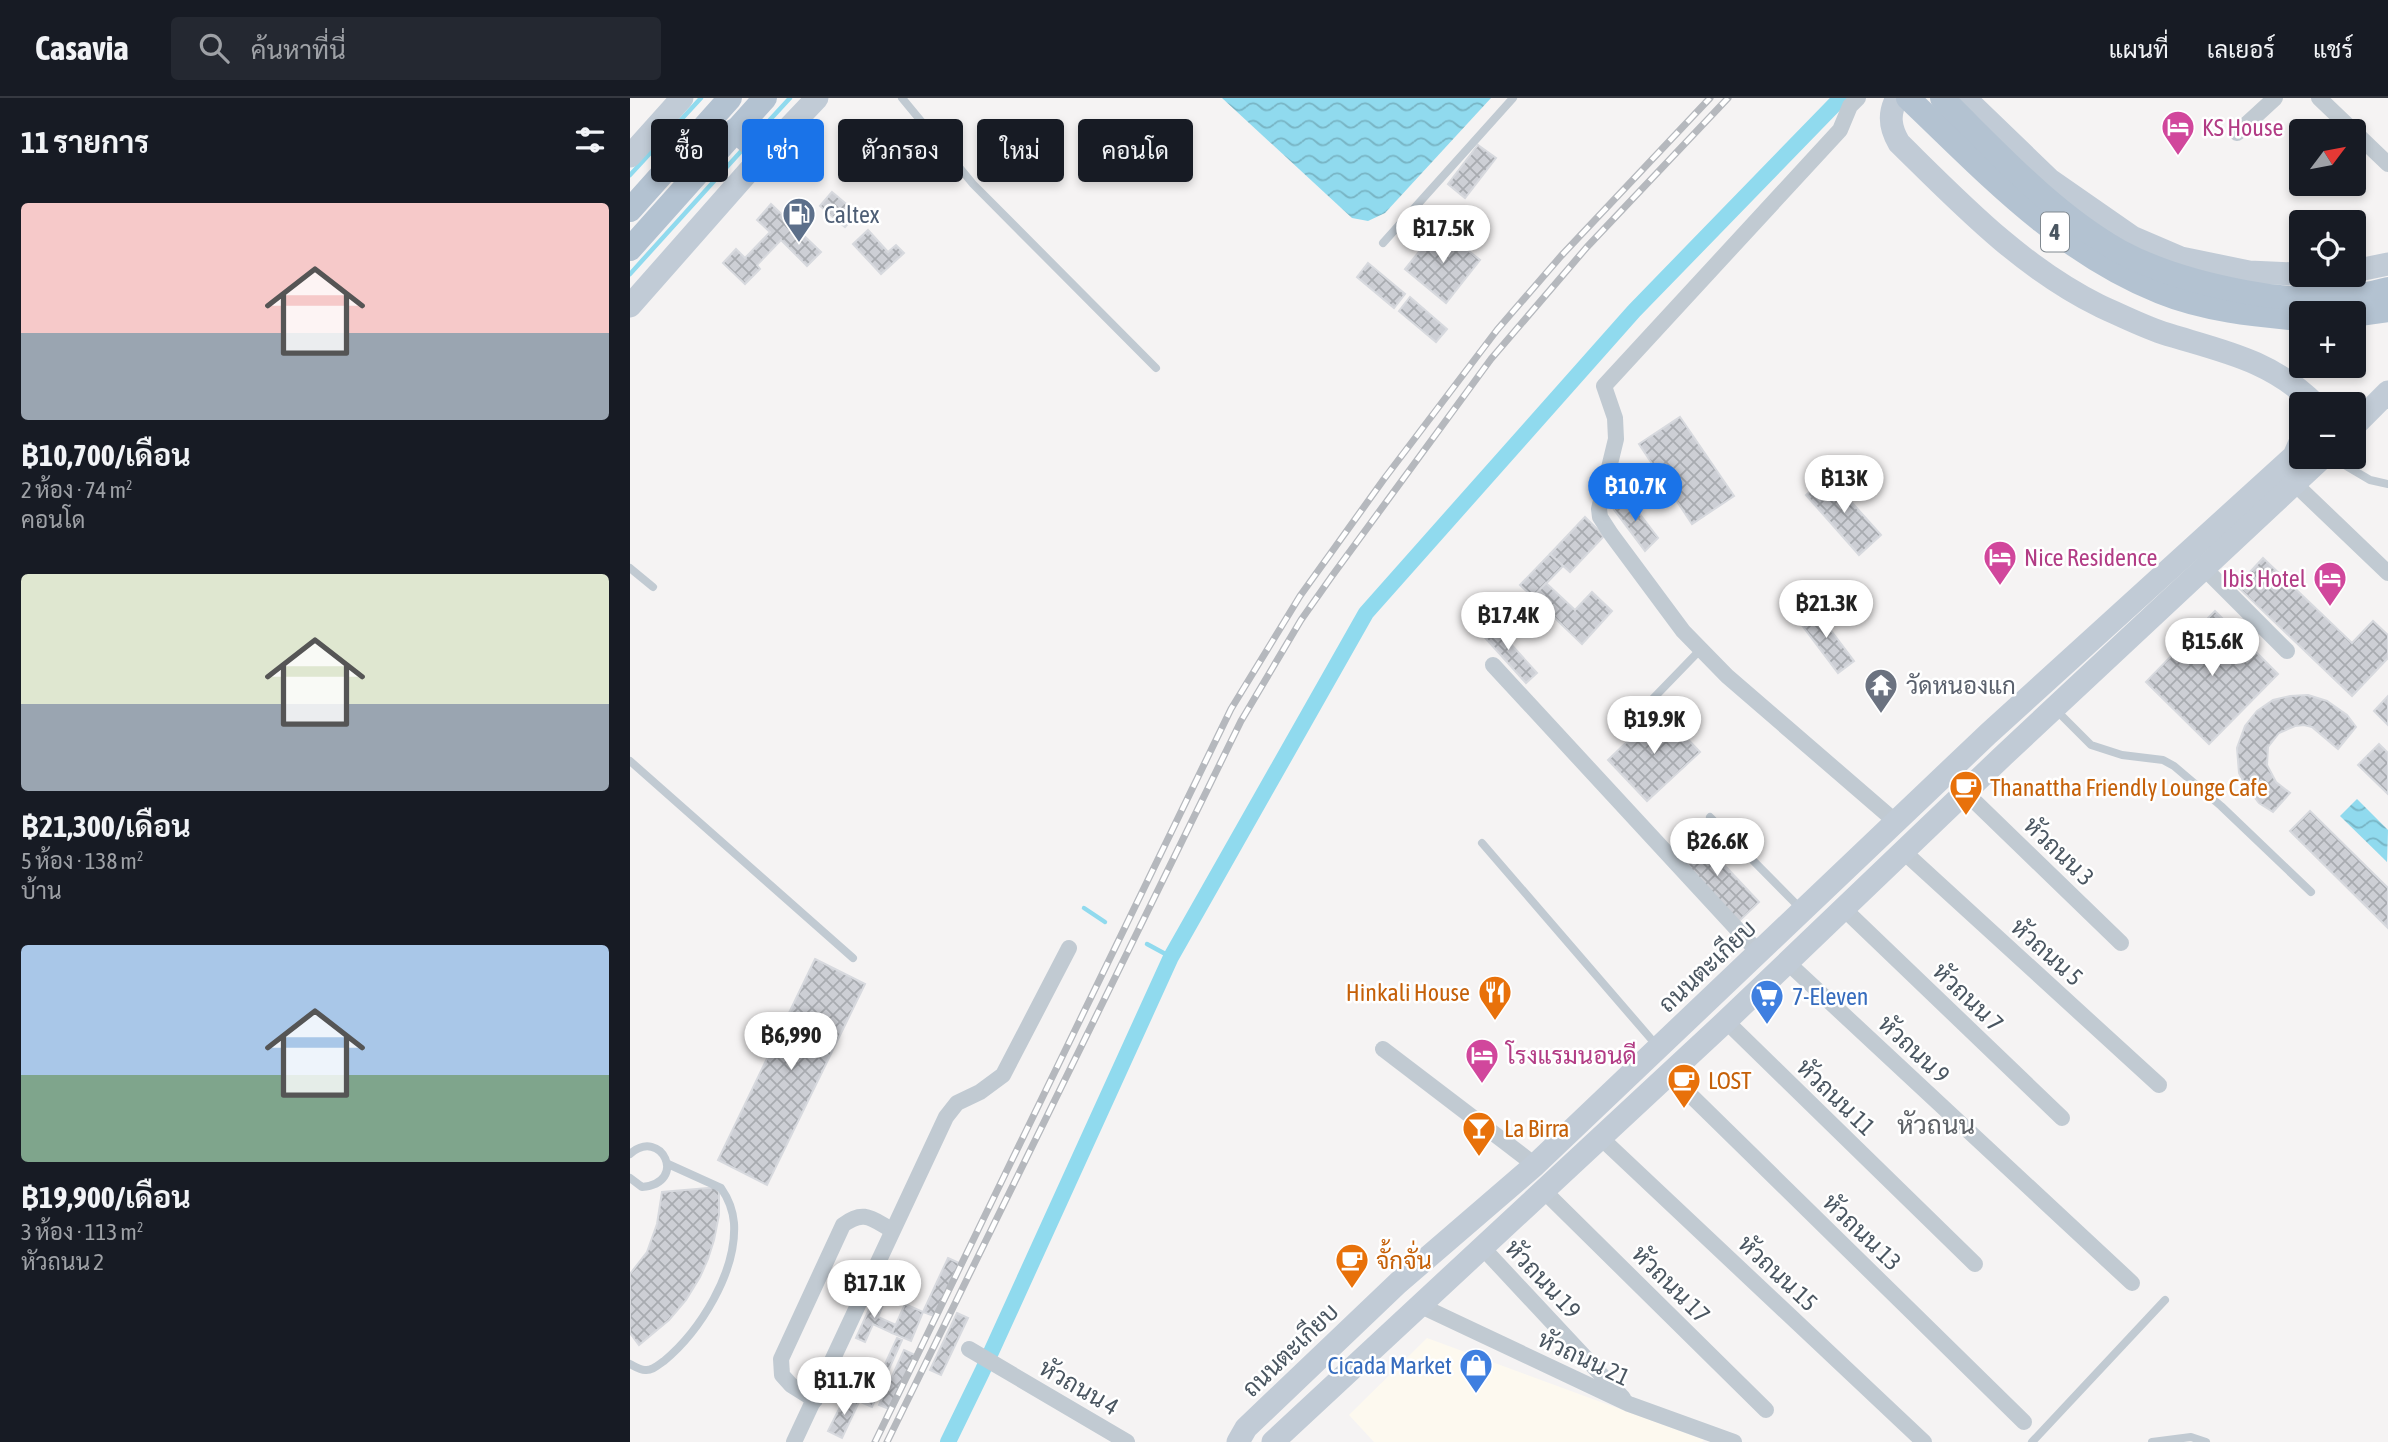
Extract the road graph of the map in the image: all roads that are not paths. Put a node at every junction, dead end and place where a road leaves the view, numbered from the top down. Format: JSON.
{"nodes":[{"id":1,"x":682,"y":98,"type":"edge"},
{"id":2,"x":730,"y":98,"type":"edge"},
{"id":3,"x":765,"y":98,"type":"edge"},
{"id":4,"x":817,"y":98,"type":"edge"},
{"id":5,"x":902,"y":98,"type":"edge"},
{"id":6,"x":1513,"y":98,"type":"edge"},
{"id":7,"x":1858,"y":98,"type":"edge"},
{"id":8,"x":1897,"y":98,"type":"edge"},
{"id":9,"x":1908,"y":98,"type":"edge"},
{"id":10,"x":1942,"y":98,"type":"edge"},
{"id":11,"x":2275,"y":98,"type":"edge"},
{"id":12,"x":2319,"y":98,"type":"edge"},
{"id":13,"x":1969,"y":99,"type":"edge"},
{"id":14,"x":758,"y":119,"type":"edge"},
{"id":15,"x":785,"y":119,"type":"edge"},
{"id":16,"x":2237,"y":133,"type":"dead end"},
{"id":17,"x":742,"y":149,"type":"edge"},
{"id":18,"x":742,"y":153,"type":"edge"},
{"id":19,"x":630,"y":156,"type":"edge"},
{"id":20,"x":2388,"y":164,"type":"edge"},
{"id":21,"x":630,"y":210,"type":"edge"},
{"id":22,"x":1383,"y":243,"type":"dead end"},
{"id":23,"x":630,"y":248,"type":"edge"},
{"id":24,"x":2388,"y":264,"type":"edge"},
{"id":25,"x":2366,"y":269,"type":"edge"},
{"id":26,"x":2289,"y":274,"type":"edge"},
{"id":27,"x":2388,"y":289,"type":"edge"},
{"id":28,"x":2238,"y":301,"type":"junction"},
{"id":29,"x":630,"y":306,"type":"edge"},
{"id":30,"x":2388,"y":310,"type":"edge"},
{"id":31,"x":2366,"y":313,"type":"edge"},
{"id":32,"x":2289,"y":318,"type":"edge"},
{"id":33,"x":2263,"y":366,"type":"junction"},
{"id":34,"x":1156,"y":368,"type":"dead end"},
{"id":35,"x":2388,"y":390,"type":"edge"},
{"id":36,"x":2291,"y":392,"type":"edge"},
{"id":37,"x":2302,"y":392,"type":"edge"},
{"id":38,"x":2366,"y":405,"type":"edge"},
{"id":39,"x":2366,"y":413,"type":"edge"},
{"id":40,"x":2289,"y":461,"type":"edge"},
{"id":41,"x":2311,"y":469,"type":"edge"},
{"id":42,"x":2351,"y":469,"type":"edge"},
{"id":43,"x":2295,"y":484,"type":"junction"},
{"id":44,"x":2388,"y":484,"type":"edge"},
{"id":45,"x":630,"y":568,"type":"edge"},
{"id":46,"x":2204,"y":568,"type":"junction"},
{"id":47,"x":2388,"y":573,"type":"edge"},
{"id":48,"x":653,"y":587,"type":"dead end"},
{"id":49,"x":1701,"y":649,"type":"junction"},
{"id":50,"x":2287,"y":651,"type":"dead end"},
{"id":51,"x":1493,"y":665,"type":"dead end"},
{"id":52,"x":2054,"y":708,"type":"junction"},
{"id":53,"x":1640,"y":712,"type":"dead end"},
{"id":54,"x":630,"y":761,"type":"edge"},
{"id":55,"x":1966,"y":793,"type":"junction"},
{"id":56,"x":1710,"y":817,"type":"dead end"},
{"id":57,"x":1888,"y":830,"type":"junction"},
{"id":58,"x":1482,"y":842,"type":"dead end"},
{"id":59,"x":1902,"y":854,"type":"junction"},
{"id":60,"x":2311,"y":892,"type":"dead end"},
{"id":61,"x":1843,"y":908,"type":"junction"},
{"id":62,"x":1803,"y":911,"type":"junction"},
{"id":63,"x":2121,"y":943,"type":"dead end"},
{"id":64,"x":1069,"y":948,"type":"dead end"},
{"id":65,"x":1760,"y":954,"type":"junction"},
{"id":66,"x":853,"y":958,"type":"dead end"},
{"id":67,"x":1787,"y":962,"type":"junction"},
{"id":68,"x":1726,"y":1021,"type":"junction"},
{"id":69,"x":1659,"y":1048,"type":"junction"},
{"id":70,"x":1382,"y":1049,"type":"dead end"},
{"id":71,"x":1669,"y":1074,"type":"junction"},
{"id":72,"x":2159,"y":1085,"type":"dead end"},
{"id":73,"x":2062,"y":1118,"type":"dead end"},
{"id":74,"x":1601,"y":1138,"type":"junction"},
{"id":75,"x":630,"y":1154,"type":"edge"},
{"id":76,"x":668,"y":1164,"type":"junction"},
{"id":77,"x":1535,"y":1165,"type":"junction"},
{"id":78,"x":630,"y":1178,"type":"edge"},
{"id":79,"x":1544,"y":1191,"type":"junction"},
{"id":80,"x":1488,"y":1204,"type":"junction"},
{"id":81,"x":1506,"y":1224,"type":"junction"},
{"id":82,"x":892,"y":1230,"type":"junction"},
{"id":83,"x":1481,"y":1246,"type":"junction"},
{"id":84,"x":1975,"y":1264,"type":"dead end"},
{"id":85,"x":1398,"y":1283,"type":"junction"},
{"id":86,"x":2132,"y":1283,"type":"dead end"},
{"id":87,"x":2165,"y":1300,"type":"dead end"},
{"id":88,"x":1419,"y":1305,"type":"junction"},
{"id":89,"x":969,"y":1349,"type":"dead end"},
{"id":90,"x":630,"y":1364,"type":"edge"},
{"id":91,"x":815,"y":1400,"type":"junction"},
{"id":92,"x":1629,"y":1404,"type":"junction"},
{"id":93,"x":1766,"y":1410,"type":"dead end"},
{"id":94,"x":2024,"y":1422,"type":"dead end"},
{"id":95,"x":794,"y":1442,"type":"edge"},
{"id":96,"x":1127,"y":1442,"type":"edge"},
{"id":97,"x":1238,"y":1442,"type":"edge"},
{"id":98,"x":1273,"y":1442,"type":"edge"},
{"id":99,"x":1734,"y":1442,"type":"edge"},
{"id":100,"x":1924,"y":1442,"type":"edge"},
{"id":101,"x":2032,"y":1442,"type":"edge"},
{"id":102,"x":2152,"y":1442,"type":"edge"},
{"id":103,"x":2207,"y":1442,"type":"edge"}],
"edges":[{"from":1,"to":19,"type":"street"},
{"from":2,"to":21,"type":"main road"},
{"from":3,"to":14,"type":"main road"},
{"from":4,"to":15,"type":"street"},
{"from":5,"to":34,"type":"lane"},
{"from":6,"to":22,"type":"lane"},
{"from":7,"to":49,"type":"street"},
{"from":8,"to":33,"type":"street"},
{"from":9,"to":28,"type":"main road","number":"4"},
{"from":10,"to":28,"type":"main road","number":"4"},
{"from":11,"to":16,"type":"street"},
{"from":12,"to":20,"type":"street"},
{"from":13,"to":26,"type":"street"},
{"from":17,"to":23,"type":"main road"},
{"from":18,"to":29,"type":"street"},
{"from":24,"to":25,"type":"street"},
{"from":27,"to":28,"type":"main road","number":"4"},
{"from":28,"to":32,"type":"main road","number":"4"},
{"from":30,"to":31,"type":"main road"},
{"from":33,"to":36,"type":"street"},
{"from":33,"to":37,"type":"street"},
{"from":35,"to":38,"type":"street"},
{"from":35,"to":39,"type":"street"},
{"from":40,"to":57,"type":"street","name":"ถนนตะเกียบ"},
{"from":41,"to":43,"type":"street"},
{"from":42,"to":44,"type":"lane"},
{"from":43,"to":46,"type":"street"},
{"from":43,"to":47,"type":"street"},
{"from":45,"to":48,"type":"lane"},
{"from":46,"to":50,"type":"street"},
{"from":46,"to":52,"type":"street"},
{"from":49,"to":53,"type":"lane"},
{"from":49,"to":57,"type":"street"},
{"from":51,"to":65,"type":"street"},
{"from":52,"to":55,"type":"street"},
{"from":52,"to":60,"type":"lane"},
{"from":54,"to":66,"type":"lane"},
{"from":55,"to":59,"type":"street"},
{"from":55,"to":63,"type":"street","name":"หัวถนน 3"},
{"from":56,"to":62,"type":"lane"},
{"from":57,"to":59,"type":"street"},
{"from":57,"to":62,"type":"street","name":"ถนนตะเกียบ"},
{"from":58,"to":69,"type":"lane"},
{"from":59,"to":61,"type":"street"},
{"from":59,"to":72,"type":"street","name":"หัวถนน 5"},
{"from":61,"to":67,"type":"street"},
{"from":61,"to":73,"type":"street","name":"หัวถนน 7"},
{"from":62,"to":65,"type":"street","name":"ถนนตะเกียบ"},
{"from":64,"to":82,"type":"street"},
{"from":65,"to":69,"type":"street","name":"ถนนตะเกียบ"},
{"from":67,"to":68,"type":"street"},
{"from":67,"to":86,"type":"street","name":"หัวถนน 9"},
{"from":68,"to":71,"type":"street"},
{"from":68,"to":84,"type":"street","name":"หัวถนน 11"},
{"from":69,"to":77,"type":"street","name":"ถนนตะเกียบ"},
{"from":70,"to":77,"type":"street"},
{"from":71,"to":74,"type":"street"},
{"from":71,"to":94,"type":"street","name":"หัวถนน 13"},
{"from":74,"to":79,"type":"street"},
{"from":74,"to":100,"type":"street","name":"หัวถนน 15"},
{"from":75,"to":76,"type":"lane"},
{"from":76,"to":78,"type":"lane"},
{"from":76,"to":90,"type":"lane"},
{"from":77,"to":80,"type":"street","name":"ถนนตะเกียบ"},
{"from":79,"to":81,"type":"street"},
{"from":79,"to":93,"type":"street","name":"หัวถนน 17"},
{"from":80,"to":81,"type":"street"},
{"from":80,"to":85,"type":"street","name":"ถนนตะเกียบ"},
{"from":81,"to":83,"type":"street"},
{"from":82,"to":91,"type":"street"},
{"from":82,"to":91,"type":"street"},
{"from":83,"to":88,"type":"street"},
{"from":83,"to":92,"type":"street","name":"หัวถนน 19"},
{"from":85,"to":88,"type":"street"},
{"from":85,"to":97,"type":"street","name":"ถนนตะเกียบ"},
{"from":87,"to":101,"type":"lane"},
{"from":88,"to":92,"type":"street","name":"หัวถนน 21"},
{"from":88,"to":98,"type":"street"},
{"from":89,"to":96,"type":"street","name":"หัวถนน 4"},
{"from":91,"to":95,"type":"street"},
{"from":92,"to":99,"type":"street","name":"หัวถนน 21"},
{"from":102,"to":103,"type":"lane"}]}
